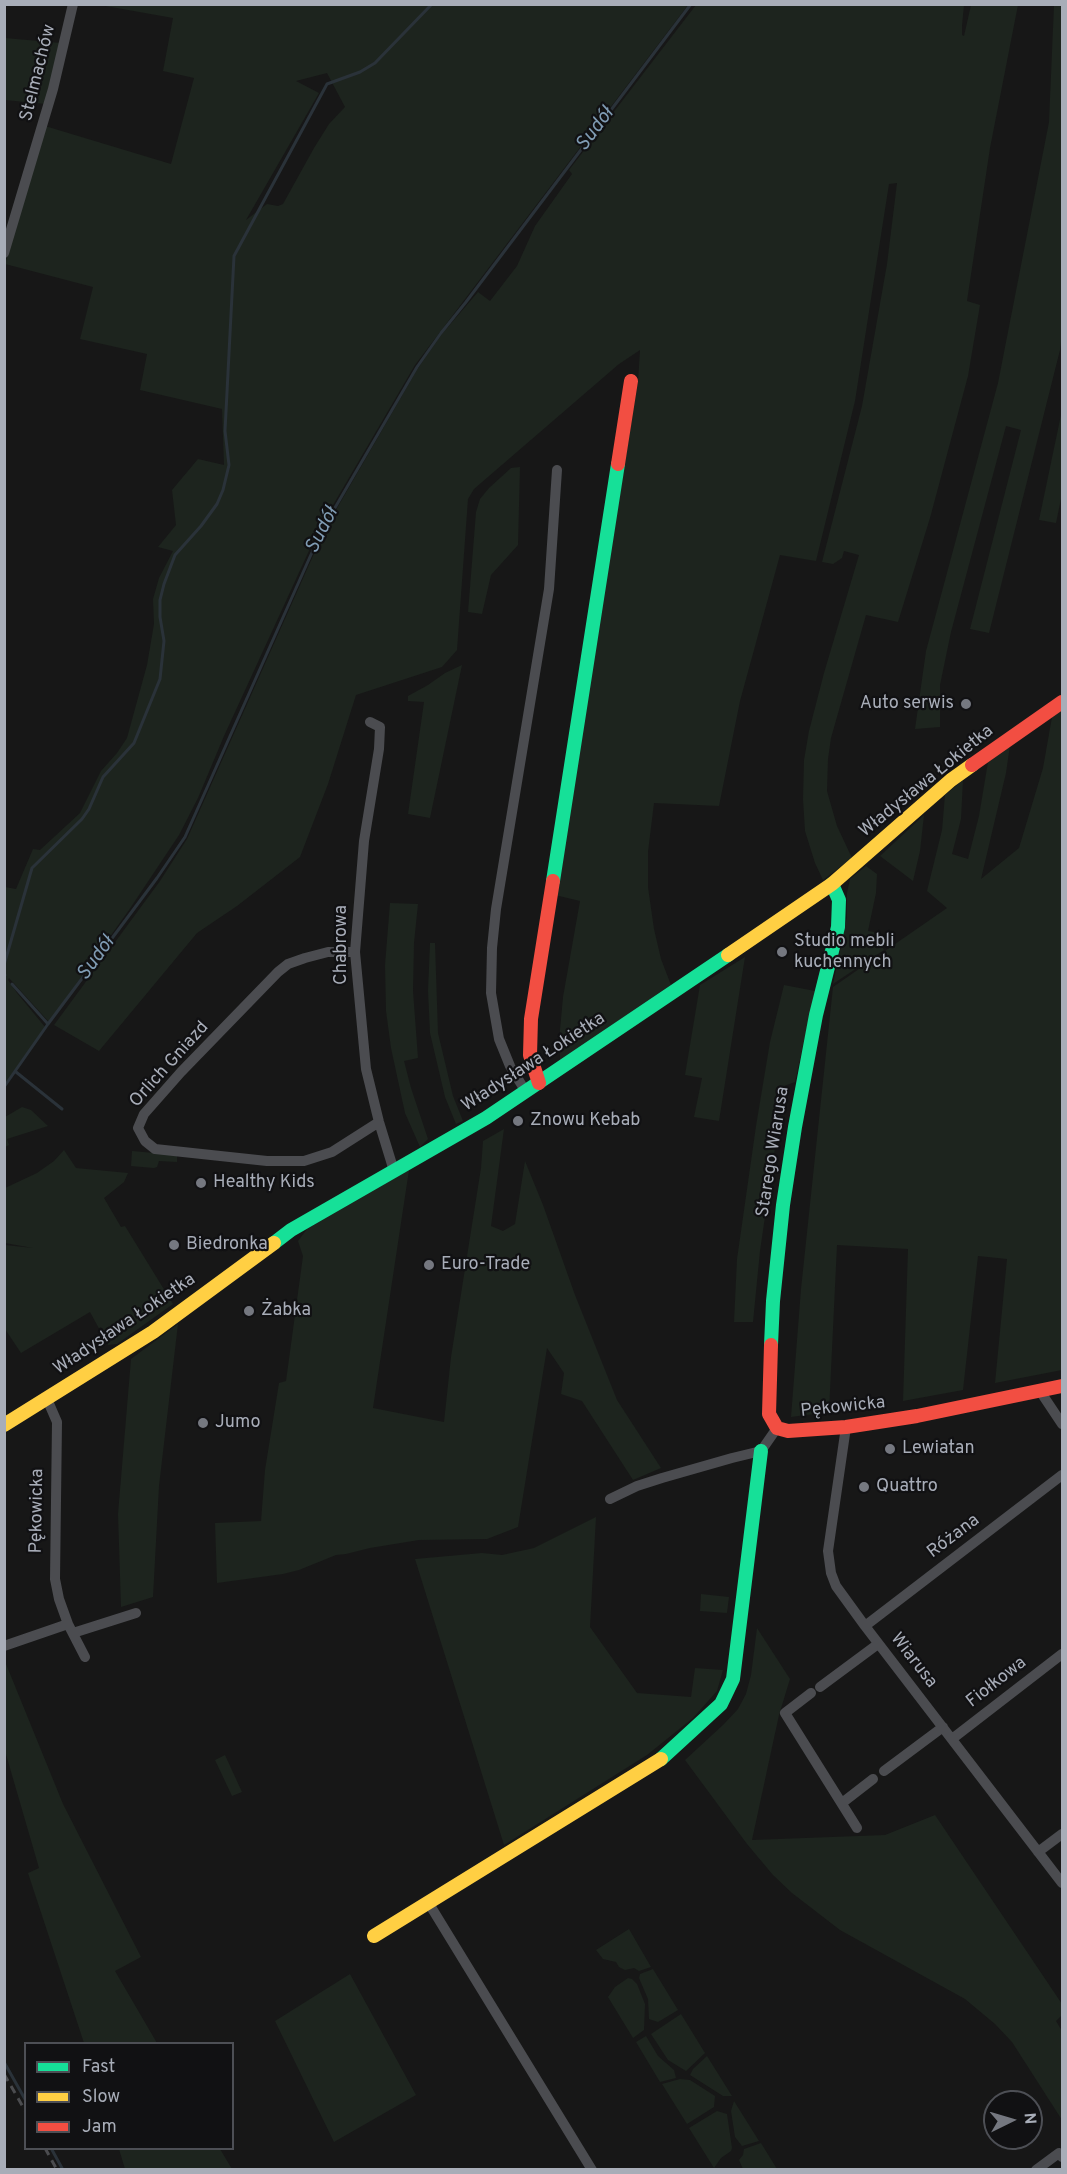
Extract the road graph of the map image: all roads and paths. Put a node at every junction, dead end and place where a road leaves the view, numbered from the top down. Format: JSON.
{"nodes":[{"id":1,"x":73,"y":4,"type":"edge"},
{"id":2,"x":4,"y":253,"type":"edge"},
{"id":3,"x":631,"y":381,"type":"dead end"},
{"id":4,"x":557,"y":470,"type":"dead end"},
{"id":5,"x":1062,"y":702,"type":"edge"},
{"id":6,"x":370,"y":722,"type":"dead end"},
{"id":7,"x":832,"y":884,"type":"junction"},
{"id":8,"x":355,"y":952,"type":"junction"},
{"id":9,"x":538,"y":1083,"type":"junction"},
{"id":10,"x":526,"y":1092,"type":"junction"},
{"id":11,"x":379,"y":1122,"type":"junction"},
{"id":12,"x":394,"y":1170,"type":"junction"},
{"id":13,"x":1062,"y":1386,"type":"edge"},
{"id":14,"x":1040,"y":1391,"type":"junction"},
{"id":15,"x":47,"y":1399,"type":"junction"},
{"id":16,"x":5,"y":1423,"type":"edge"},
{"id":17,"x":1062,"y":1425,"type":"edge"},
{"id":18,"x":846,"y":1427,"type":"junction"},
{"id":19,"x":777,"y":1428,"type":"junction"},
{"id":20,"x":761,"y":1452,"type":"junction"},
{"id":21,"x":1062,"y":1475,"type":"edge"},
{"id":22,"x":610,"y":1499,"type":"dead end"},
{"id":23,"x":136,"y":1613,"type":"dead end"},
{"id":24,"x":865,"y":1626,"type":"junction"},
{"id":25,"x":70,"y":1628,"type":"junction"},
{"id":26,"x":878,"y":1644,"type":"junction"},
{"id":27,"x":4,"y":1646,"type":"edge"},
{"id":28,"x":1062,"y":1654,"type":"edge"},
{"id":29,"x":85,"y":1658,"type":"dead end"},
{"id":30,"x":943,"y":1727,"type":"junction"},
{"id":31,"x":952,"y":1739,"type":"junction"},
{"id":32,"x":884,"y":1771,"type":"dead end"},
{"id":33,"x":873,"y":1779,"type":"dead end"},
{"id":34,"x":842,"y":1803,"type":"junction"},
{"id":35,"x":857,"y":1828,"type":"dead end"},
{"id":36,"x":1062,"y":1834,"type":"edge"},
{"id":37,"x":1038,"y":1852,"type":"junction"},
{"id":38,"x":1062,"y":1883,"type":"edge"},
{"id":39,"x":428,"y":1902,"type":"junction"},
{"id":40,"x":374,"y":1935,"type":"dead end"},
{"id":41,"x":1062,"y":2157,"type":"edge"},
{"id":42,"x":592,"y":2169,"type":"edge"},
{"id":43,"x":1036,"y":2169,"type":"edge"}],
"edges":[{"from":1,"to":2,"type":"street","name":"Stelmachów"},
{"from":3,"to":9,"type":"street"},
{"from":4,"to":10,"type":"street"},
{"from":5,"to":7,"type":"street","name":"Władysława Łokietka"},
{"from":6,"to":8,"type":"street","name":"Chabrowa"},
{"from":7,"to":9,"type":"street","name":"Władysława Łokietka"},
{"from":7,"to":19,"type":"street","name":"Starego Wiarusa"},
{"from":8,"to":11,"type":"street","name":"Chabrowa"},
{"from":8,"to":11,"type":"street","name":"Orlich Gniazd"},
{"from":9,"to":10,"type":"street","name":"Władysława Łokietka"},
{"from":10,"to":12,"type":"street","name":"Władysława Łokietka"},
{"from":11,"to":12,"type":"street","name":"Chabrowa"},
{"from":12,"to":15,"type":"street","name":"Władysława Łokietka"},
{"from":13,"to":14,"type":"street","name":"Pękowicka"},
{"from":14,"to":17,"type":"street"},
{"from":14,"to":18,"type":"street","name":"Pękowicka"},
{"from":15,"to":16,"type":"street","name":"Władysława Łokietka"},
{"from":15,"to":25,"type":"street","name":"Pękowicka"},
{"from":18,"to":19,"type":"street","name":"Pękowicka"},
{"from":18,"to":24,"type":"street","name":"Wiarusa"},
{"from":19,"to":20,"type":"street","name":"Pękowicka"},
{"from":20,"to":22,"type":"street"},
{"from":20,"to":39,"type":"street"},
{"from":21,"to":24,"type":"street","name":"Różana"},
{"from":23,"to":25,"type":"street"},
{"from":24,"to":26,"type":"street","name":"Wiarusa"},
{"from":25,"to":27,"type":"street"},
{"from":25,"to":29,"type":"street","name":"Pękowicka"},
{"from":26,"to":30,"type":"street","name":"Wiarusa"},
{"from":26,"to":34,"type":"street"},
{"from":28,"to":31,"type":"street","name":"Fiołkowa"},
{"from":30,"to":31,"type":"street","name":"Wiarusa"},
{"from":30,"to":32,"type":"street"},
{"from":31,"to":37,"type":"street","name":"Wiarusa"},
{"from":33,"to":34,"type":"street"},
{"from":34,"to":35,"type":"street"},
{"from":36,"to":37,"type":"street"},
{"from":37,"to":38,"type":"street","name":"Wiarusa"},
{"from":39,"to":40,"type":"street"},
{"from":39,"to":42,"type":"street"},
{"from":41,"to":43,"type":"street"}]}
